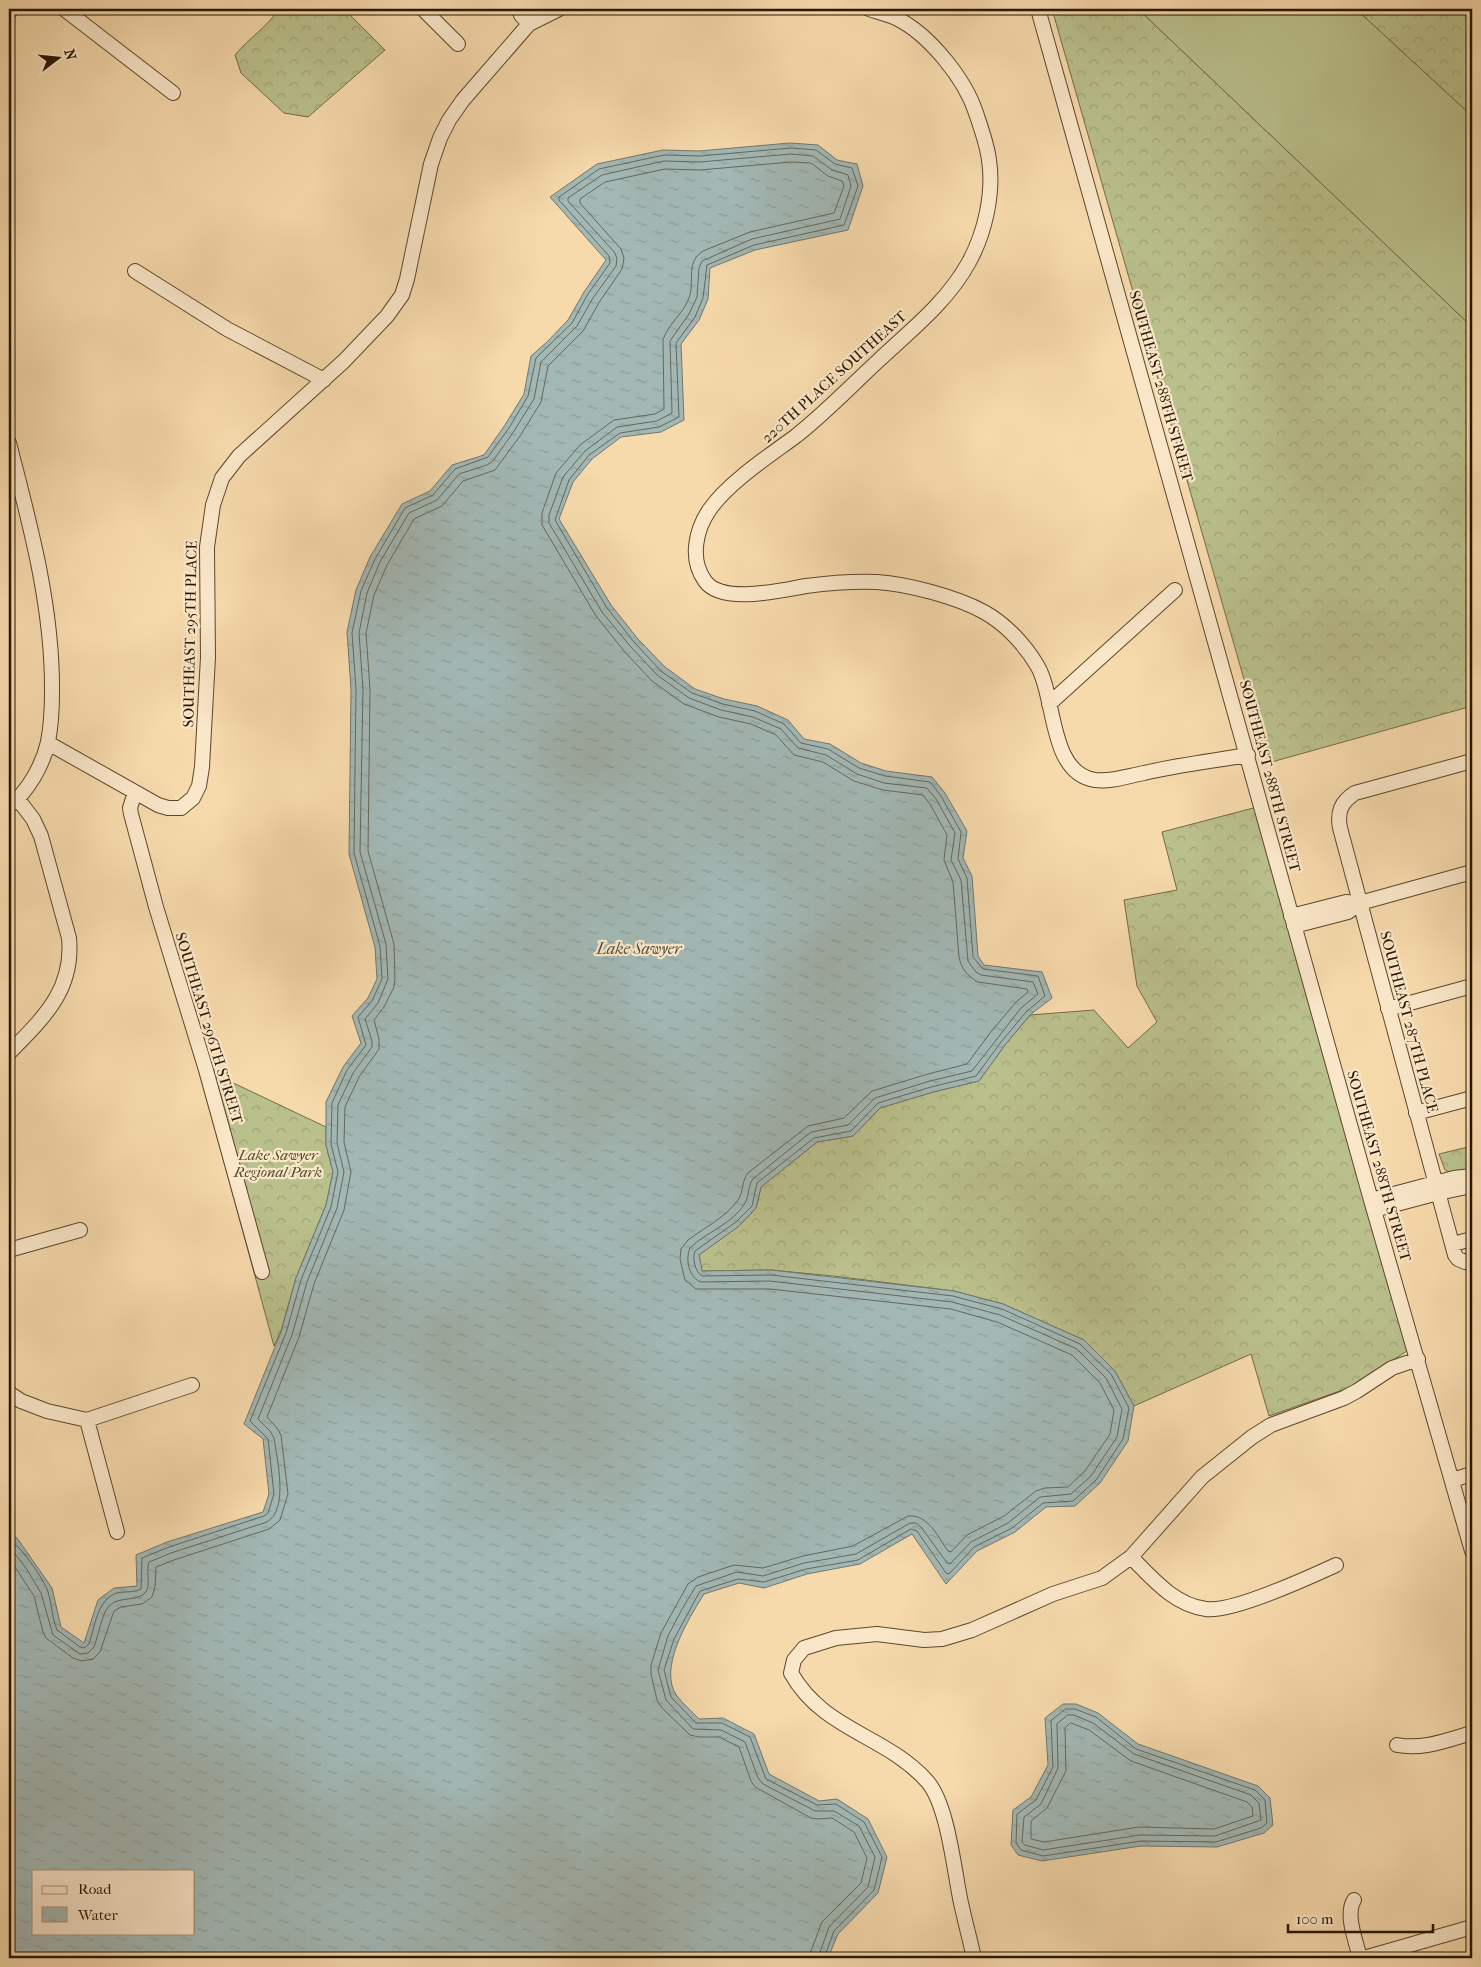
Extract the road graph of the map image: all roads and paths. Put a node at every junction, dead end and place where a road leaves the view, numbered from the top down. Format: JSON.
{"nodes":[{"id":1,"x":12,"y":9,"type":"edge"},
{"id":2,"x":64,"y":9,"type":"edge"},
{"id":3,"x":423,"y":9,"type":"edge"},
{"id":4,"x":520,"y":9,"type":"edge"},
{"id":5,"x":559,"y":9,"type":"edge"},
{"id":6,"x":869,"y":9,"type":"edge"},
{"id":7,"x":1038,"y":9,"type":"edge"},
{"id":8,"x":9,"y":12,"type":"edge"},
{"id":9,"x":529,"y":24,"type":"junction"},
{"id":10,"x":458,"y":44,"type":"dead end"},
{"id":11,"x":173,"y":94,"type":"dead end"},
{"id":12,"x":135,"y":271,"type":"dead end"},
{"id":13,"x":324,"y":380,"type":"junction"},
{"id":14,"x":9,"y":443,"type":"edge"},
{"id":15,"x":1175,"y":590,"type":"dead end"},
{"id":16,"x":1049,"y":704,"type":"junction"},
{"id":17,"x":48,"y":743,"type":"junction"},
{"id":18,"x":1248,"y":756,"type":"junction"},
{"id":19,"x":1472,"y":761,"type":"edge"},
{"id":20,"x":135,"y":792,"type":"junction"},
{"id":21,"x":13,"y":802,"type":"edge"},
{"id":22,"x":1472,"y":872,"type":"edge"},
{"id":23,"x":1360,"y":903,"type":"junction"},
{"id":24,"x":1292,"y":921,"type":"junction"},
{"id":25,"x":1472,"y":986,"type":"edge"},
{"id":26,"x":1388,"y":1009,"type":"junction"},
{"id":27,"x":9,"y":1053,"type":"edge"},
{"id":28,"x":1472,"y":1098,"type":"edge"},
{"id":29,"x":1416,"y":1113,"type":"junction"},
{"id":30,"x":1472,"y":1176,"type":"edge"},
{"id":31,"x":1472,"y":1186,"type":"edge"},
{"id":32,"x":1437,"y":1188,"type":"junction"},
{"id":33,"x":1373,"y":1205,"type":"junction"},
{"id":34,"x":80,"y":1230,"type":"dead end"},
{"id":35,"x":1472,"y":1238,"type":"edge"},
{"id":36,"x":1453,"y":1244,"type":"junction"},
{"id":37,"x":9,"y":1250,"type":"edge"},
{"id":38,"x":1472,"y":1260,"type":"edge"},
{"id":39,"x":262,"y":1272,"type":"dead end"},
{"id":40,"x":1418,"y":1359,"type":"junction"},
{"id":41,"x":192,"y":1385,"type":"dead end"},
{"id":42,"x":9,"y":1393,"type":"edge"},
{"id":43,"x":87,"y":1420,"type":"junction"},
{"id":44,"x":1472,"y":1474,"type":"edge"},
{"id":45,"x":1452,"y":1480,"type":"junction"},
{"id":46,"x":117,"y":1532,"type":"dead end"},
{"id":47,"x":1472,"y":1551,"type":"edge"},
{"id":48,"x":1131,"y":1558,"type":"junction"},
{"id":49,"x":1336,"y":1565,"type":"dead end"},
{"id":50,"x":1472,"y":1733,"type":"edge"},
{"id":51,"x":1397,"y":1745,"type":"dead end"},
{"id":52,"x":1354,"y":1900,"type":"dead end"},
{"id":53,"x":1472,"y":1926,"type":"edge"},
{"id":54,"x":974,"y":1958,"type":"edge"},
{"id":55,"x":1362,"y":1958,"type":"edge"}],
"edges":[{"from":1,"to":8,"type":"street"},
{"from":2,"to":11,"type":"street"},
{"from":3,"to":10,"type":"street"},
{"from":4,"to":9,"type":"street"},
{"from":5,"to":9,"type":"street"},
{"from":6,"to":16,"type":"street","name":"220TH PLACE SOUTHEAST"},
{"from":7,"to":18,"type":"street","name":"SOUTHEAST 288TH STREET"},
{"from":9,"to":13,"type":"street","name":"SOUTHEAST 295TH PLACE"},
{"from":12,"to":13,"type":"street"},
{"from":13,"to":20,"type":"street","name":"SOUTHEAST 295TH PLACE"},
{"from":14,"to":17,"type":"street"},
{"from":15,"to":16,"type":"street"},
{"from":16,"to":18,"type":"street"},
{"from":17,"to":20,"type":"street","name":"SOUTHEAST 295TH PLACE"},
{"from":17,"to":21,"type":"street"},
{"from":18,"to":24,"type":"street","name":"SOUTHEAST 288TH STREET"},
{"from":19,"to":23,"type":"street","name":"SOUTHEAST 287TH PLACE"},
{"from":20,"to":39,"type":"street","name":"SOUTHEAST 296TH STREET"},
{"from":21,"to":27,"type":"street"},
{"from":22,"to":23,"type":"street"},
{"from":23,"to":24,"type":"street"},
{"from":23,"to":26,"type":"street","name":"SOUTHEAST 287TH PLACE"},
{"from":24,"to":33,"type":"street","name":"SOUTHEAST 288TH STREET"},
{"from":25,"to":26,"type":"street"},
{"from":26,"to":29,"type":"street","name":"SOUTHEAST 287TH PLACE"},
{"from":28,"to":29,"type":"street"},
{"from":29,"to":32,"type":"street","name":"SOUTHEAST 287TH PLACE"},
{"from":30,"to":32,"type":"street"},
{"from":31,"to":32,"type":"street"},
{"from":32,"to":33,"type":"street"},
{"from":32,"to":36,"type":"street","name":"SOUTHEAST 287TH PLACE"},
{"from":33,"to":40,"type":"street","name":"SOUTHEAST 288TH STREET"},
{"from":34,"to":37,"type":"street"},
{"from":35,"to":36,"type":"street"},
{"from":36,"to":38,"type":"street","name":"SOUTHEAST 287TH PLACE"},
{"from":40,"to":45,"type":"street","name":"SOUTHEAST 288TH STREET"},
{"from":40,"to":48,"type":"street"},
{"from":41,"to":43,"type":"street"},
{"from":42,"to":43,"type":"street"},
{"from":43,"to":46,"type":"street"},
{"from":44,"to":45,"type":"street"},
{"from":45,"to":47,"type":"street","name":"SOUTHEAST 288TH STREET"},
{"from":48,"to":49,"type":"street"},
{"from":48,"to":54,"type":"street"},
{"from":50,"to":51,"type":"street"},
{"from":52,"to":55,"type":"street"},
{"from":53,"to":55,"type":"street"}]}
